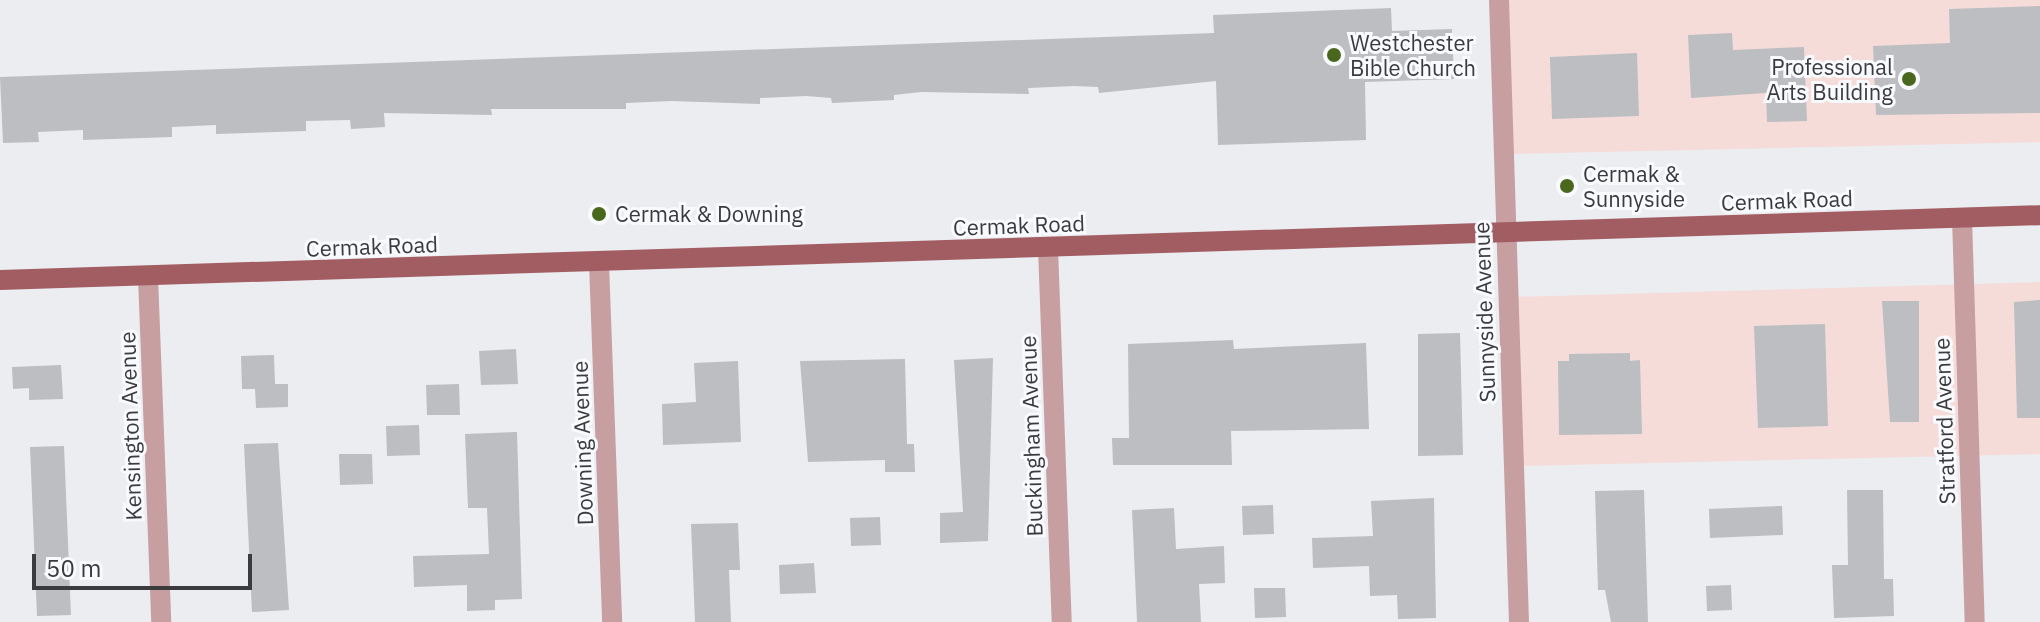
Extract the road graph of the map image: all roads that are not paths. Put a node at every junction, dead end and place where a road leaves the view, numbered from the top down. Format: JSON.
{"nodes":[{"id":1,"x":1499,"y":0,"type":"edge"},
{"id":2,"x":2040,"y":215,"type":"edge"},
{"id":3,"x":1962,"y":218,"type":"junction"},
{"id":4,"x":1506,"y":233,"type":"junction"},
{"id":5,"x":1048,"y":248,"type":"junction"},
{"id":6,"x":599,"y":263,"type":"junction"},
{"id":7,"x":148,"y":277,"type":"junction"},
{"id":8,"x":0,"y":280,"type":"edge"},
{"id":9,"x":161,"y":622,"type":"edge"},
{"id":10,"x":612,"y":622,"type":"edge"},
{"id":11,"x":1062,"y":622,"type":"edge"},
{"id":12,"x":1519,"y":622,"type":"edge"},
{"id":13,"x":1975,"y":622,"type":"edge"}],
"edges":[{"from":1,"to":4,"type":"street","name":"Sunnyside Avenue"},
{"from":2,"to":3,"type":"main road","name":"Cermak Road"},
{"from":3,"to":4,"type":"main road","name":"Cermak Road"},
{"from":3,"to":13,"type":"street","name":"Stratford Avenue"},
{"from":4,"to":5,"type":"main road","name":"Cermak Road"},
{"from":4,"to":12,"type":"street","name":"Sunnyside Avenue"},
{"from":5,"to":6,"type":"main road","name":"Cermak Road"},
{"from":5,"to":11,"type":"street","name":"Buckingham Avenue"},
{"from":6,"to":7,"type":"main road","name":"Cermak Road"},
{"from":6,"to":10,"type":"street","name":"Downing Avenue"},
{"from":7,"to":8,"type":"main road","name":"Cermak Road"},
{"from":7,"to":9,"type":"street","name":"Kensington Avenue"}]}
